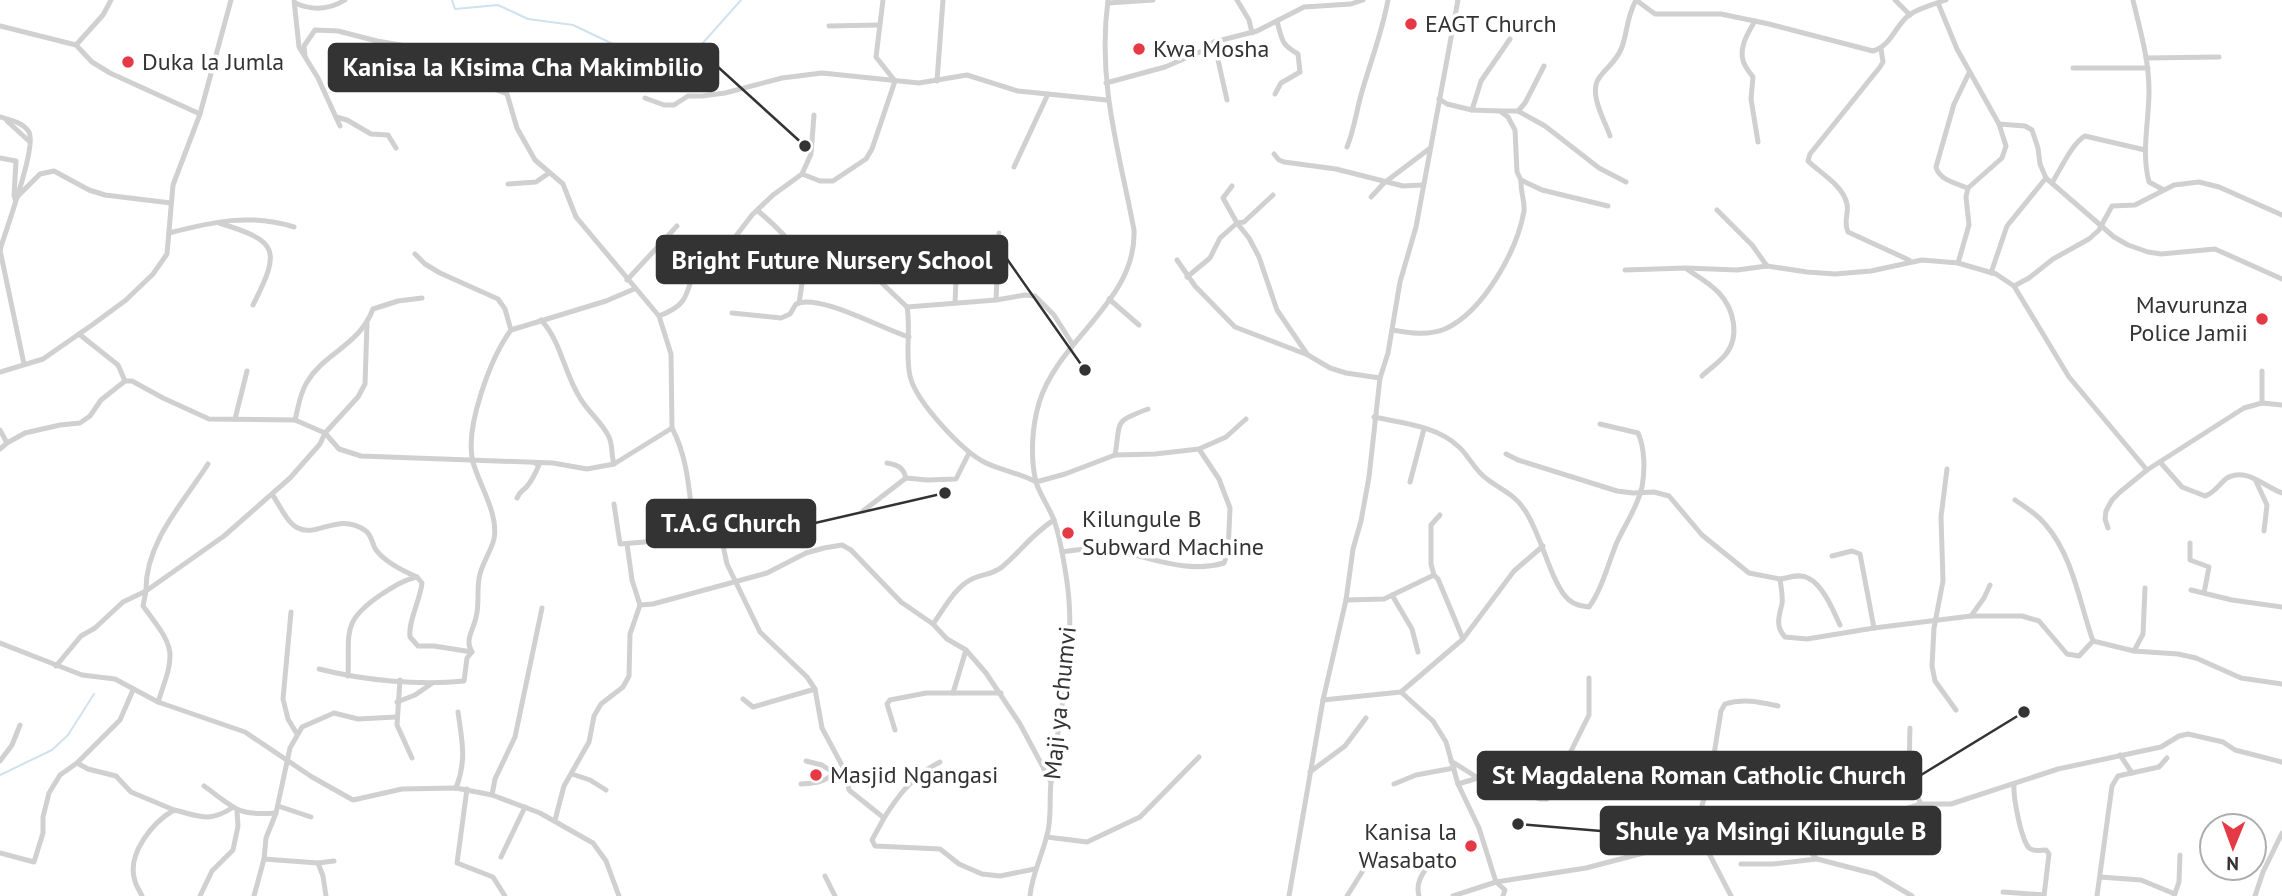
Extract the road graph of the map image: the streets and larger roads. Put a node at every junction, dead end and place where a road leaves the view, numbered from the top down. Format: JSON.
{"nodes":[{"id":1,"x":111,"y":0,"type":"edge"},
{"id":2,"x":231,"y":0,"type":"edge"},
{"id":3,"x":345,"y":0,"type":"edge"},
{"id":4,"x":883,"y":0,"type":"edge"},
{"id":5,"x":943,"y":0,"type":"edge"},
{"id":6,"x":1153,"y":0,"type":"edge"},
{"id":7,"x":1237,"y":0,"type":"edge"},
{"id":8,"x":1363,"y":0,"type":"edge"},
{"id":9,"x":1388,"y":0,"type":"edge"},
{"id":10,"x":1458,"y":0,"type":"edge"},
{"id":11,"x":1636,"y":0,"type":"edge"},
{"id":12,"x":1895,"y":0,"type":"edge"},
{"id":13,"x":1946,"y":0,"type":"edge"},
{"id":14,"x":2133,"y":0,"type":"edge"},
{"id":15,"x":295,"y":1,"type":"edge"},
{"id":16,"x":1108,"y":1,"type":"edge"},
{"id":17,"x":1938,"y":3,"type":"junction"},
{"id":18,"x":1304,"y":4,"type":"edge"},
{"id":19,"x":1910,"y":15,"type":"junction"},
{"id":20,"x":1277,"y":21,"type":"junction"},
{"id":21,"x":1755,"y":21,"type":"junction"},
{"id":22,"x":879,"y":25,"type":"junction"},
{"id":23,"x":0,"y":26,"type":"edge"},
{"id":24,"x":829,"y":26,"type":"dead end"},
{"id":25,"x":1252,"y":33,"type":"junction"},
{"id":26,"x":1510,"y":39,"type":"dead end"},
{"id":27,"x":1214,"y":42,"type":"junction"},
{"id":28,"x":76,"y":45,"type":"junction"},
{"id":29,"x":1881,"y":49,"type":"junction"},
{"id":30,"x":305,"y":56,"type":"junction"},
{"id":31,"x":2219,"y":57,"type":"dead end"},
{"id":32,"x":2146,"y":58,"type":"junction"},
{"id":33,"x":1544,"y":66,"type":"dead end"},
{"id":34,"x":2073,"y":68,"type":"dead end"},
{"id":35,"x":2148,"y":68,"type":"junction"},
{"id":36,"x":1969,"y":73,"type":"junction"},
{"id":37,"x":895,"y":81,"type":"junction"},
{"id":38,"x":937,"y":81,"type":"junction"},
{"id":39,"x":1106,"y":83,"type":"junction"},
{"id":40,"x":1048,"y":94,"type":"junction"},
{"id":41,"x":1275,"y":94,"type":"dead end"},
{"id":42,"x":645,"y":98,"type":"dead end"},
{"id":43,"x":1439,"y":99,"type":"junction"},
{"id":44,"x":1107,"y":100,"type":"junction"},
{"id":45,"x":1227,"y":100,"type":"dead end"},
{"id":46,"x":1447,"y":104,"type":"junction"},
{"id":47,"x":1437,"y":107,"type":"junction"},
{"id":48,"x":1472,"y":110,"type":"junction"},
{"id":49,"x":1500,"y":111,"type":"junction"},
{"id":50,"x":1518,"y":111,"type":"junction"},
{"id":51,"x":200,"y":114,"type":"junction"},
{"id":52,"x":814,"y":115,"type":"dead end"},
{"id":53,"x":336,"y":117,"type":"junction"},
{"id":54,"x":0,"y":118,"type":"edge"},
{"id":55,"x":1999,"y":124,"type":"junction"},
{"id":56,"x":340,"y":126,"type":"dead end"},
{"id":57,"x":1610,"y":136,"type":"dead end"},
{"id":58,"x":1758,"y":142,"type":"dead end"},
{"id":59,"x":1347,"y":147,"type":"dead end"},
{"id":60,"x":396,"y":148,"type":"dead end"},
{"id":61,"x":1429,"y":149,"type":"junction"},
{"id":62,"x":2145,"y":150,"type":"junction"},
{"id":63,"x":1274,"y":154,"type":"dead end"},
{"id":64,"x":0,"y":158,"type":"edge"},
{"id":65,"x":1014,"y":167,"type":"dead end"},
{"id":66,"x":549,"y":173,"type":"junction"},
{"id":67,"x":803,"y":174,"type":"junction"},
{"id":68,"x":2046,"y":178,"type":"junction"},
{"id":69,"x":1521,"y":180,"type":"junction"},
{"id":70,"x":1387,"y":181,"type":"junction"},
{"id":71,"x":1626,"y":182,"type":"dead end"},
{"id":72,"x":2052,"y":183,"type":"junction"},
{"id":73,"x":508,"y":184,"type":"dead end"},
{"id":74,"x":1423,"y":185,"type":"junction"},
{"id":75,"x":1232,"y":186,"type":"dead end"},
{"id":76,"x":1968,"y":188,"type":"junction"},
{"id":77,"x":2162,"y":190,"type":"junction"},
{"id":78,"x":1273,"y":195,"type":"dead end"},
{"id":79,"x":1371,"y":197,"type":"dead end"},
{"id":80,"x":14,"y":201,"type":"junction"},
{"id":81,"x":171,"y":203,"type":"junction"},
{"id":82,"x":1608,"y":206,"type":"dead end"},
{"id":83,"x":1717,"y":210,"type":"dead end"},
{"id":84,"x":758,"y":211,"type":"junction"},
{"id":85,"x":2282,"y":215,"type":"edge"},
{"id":86,"x":215,"y":221,"type":"junction"},
{"id":87,"x":1237,"y":223,"type":"junction"},
{"id":88,"x":2101,"y":223,"type":"junction"},
{"id":89,"x":677,"y":226,"type":"dead end"},
{"id":90,"x":294,"y":227,"type":"dead end"},
{"id":91,"x":169,"y":233,"type":"junction"},
{"id":92,"x":999,"y":233,"type":"dead end"},
{"id":93,"x":0,"y":250,"type":"edge"},
{"id":94,"x":415,"y":254,"type":"dead end"},
{"id":95,"x":731,"y":255,"type":"junction"},
{"id":96,"x":742,"y":256,"type":"dead end"},
{"id":97,"x":957,"y":259,"type":"dead end"},
{"id":98,"x":1177,"y":260,"type":"dead end"},
{"id":99,"x":1910,"y":261,"type":"junction"},
{"id":100,"x":1958,"y":263,"type":"junction"},
{"id":101,"x":1767,"y":266,"type":"junction"},
{"id":102,"x":866,"y":268,"type":"dead end"},
{"id":103,"x":1686,"y":268,"type":"junction"},
{"id":104,"x":1625,"y":270,"type":"dead end"},
{"id":105,"x":1991,"y":273,"type":"junction"},
{"id":106,"x":1187,"y":277,"type":"junction"},
{"id":107,"x":2282,"y":279,"type":"edge"},
{"id":108,"x":627,"y":280,"type":"junction"},
{"id":109,"x":2014,"y":286,"type":"junction"},
{"id":110,"x":634,"y":289,"type":"junction"},
{"id":111,"x":422,"y":298,"type":"dead end"},
{"id":112,"x":1109,"y":299,"type":"junction"},
{"id":113,"x":996,"y":300,"type":"junction"},
{"id":114,"x":799,"y":303,"type":"junction"},
{"id":115,"x":955,"y":303,"type":"junction"},
{"id":116,"x":253,"y":305,"type":"dead end"},
{"id":117,"x":907,"y":307,"type":"junction"},
{"id":118,"x":732,"y":313,"type":"dead end"},
{"id":119,"x":659,"y":316,"type":"junction"},
{"id":120,"x":541,"y":320,"type":"junction"},
{"id":121,"x":367,"y":324,"type":"junction"},
{"id":122,"x":1139,"y":325,"type":"dead end"},
{"id":123,"x":511,"y":330,"type":"junction"},
{"id":124,"x":1392,"y":330,"type":"junction"},
{"id":125,"x":79,"y":334,"type":"junction"},
{"id":126,"x":909,"y":337,"type":"junction"},
{"id":127,"x":1073,"y":345,"type":"junction"},
{"id":128,"x":1308,"y":355,"type":"junction"},
{"id":129,"x":24,"y":364,"type":"junction"},
{"id":130,"x":247,"y":371,"type":"dead end"},
{"id":131,"x":2262,"y":371,"type":"dead end"},
{"id":132,"x":0,"y":372,"type":"edge"},
{"id":133,"x":1702,"y":376,"type":"dead end"},
{"id":134,"x":1380,"y":378,"type":"junction"},
{"id":135,"x":125,"y":381,"type":"junction"},
{"id":136,"x":2262,"y":403,"type":"junction"},
{"id":137,"x":2282,"y":405,"type":"edge"},
{"id":138,"x":1148,"y":408,"type":"dead end"},
{"id":139,"x":1374,"y":417,"type":"junction"},
{"id":140,"x":236,"y":419,"type":"junction"},
{"id":141,"x":1246,"y":419,"type":"dead end"},
{"id":142,"x":295,"y":420,"type":"junction"},
{"id":143,"x":1600,"y":424,"type":"dead end"},
{"id":144,"x":672,"y":428,"type":"junction"},
{"id":145,"x":1424,"y":429,"type":"junction"},
{"id":146,"x":0,"y":430,"type":"edge"},
{"id":147,"x":325,"y":433,"type":"junction"},
{"id":148,"x":6,"y":443,"type":"junction"},
{"id":149,"x":0,"y":449,"type":"edge"},
{"id":150,"x":1199,"y":449,"type":"junction"},
{"id":151,"x":969,"y":453,"type":"junction"},
{"id":152,"x":1506,"y":454,"type":"dead end"},
{"id":153,"x":1115,"y":455,"type":"junction"},
{"id":154,"x":472,"y":459,"type":"junction"},
{"id":155,"x":2160,"y":462,"type":"junction"},
{"id":156,"x":535,"y":463,"type":"junction"},
{"id":157,"x":887,"y":463,"type":"dead end"},
{"id":158,"x":208,"y":464,"type":"dead end"},
{"id":159,"x":614,"y":464,"type":"junction"},
{"id":160,"x":1947,"y":468,"type":"dead end"},
{"id":161,"x":2147,"y":470,"type":"junction"},
{"id":162,"x":906,"y":478,"type":"junction"},
{"id":163,"x":2255,"y":479,"type":"junction"},
{"id":164,"x":1036,"y":482,"type":"junction"},
{"id":165,"x":1410,"y":482,"type":"dead end"},
{"id":166,"x":2279,"y":492,"type":"edge"},
{"id":167,"x":1640,"y":493,"type":"junction"},
{"id":168,"x":272,"y":494,"type":"junction"},
{"id":169,"x":517,"y":498,"type":"dead end"},
{"id":170,"x":2265,"y":498,"type":"junction"},
{"id":171,"x":2015,"y":500,"type":"dead end"},
{"id":172,"x":614,"y":504,"type":"dead end"},
{"id":173,"x":863,"y":511,"type":"dead end"},
{"id":174,"x":1440,"y":515,"type":"dead end"},
{"id":175,"x":1054,"y":520,"type":"junction"},
{"id":176,"x":2108,"y":528,"type":"dead end"},
{"id":177,"x":2264,"y":531,"type":"dead end"},
{"id":178,"x":695,"y":536,"type":"junction"},
{"id":179,"x":2190,"y":543,"type":"dead end"},
{"id":180,"x":627,"y":544,"type":"junction"},
{"id":181,"x":1543,"y":546,"type":"junction"},
{"id":182,"x":1062,"y":552,"type":"junction"},
{"id":183,"x":1832,"y":556,"type":"dead end"},
{"id":184,"x":1434,"y":575,"type":"junction"},
{"id":185,"x":416,"y":577,"type":"junction"},
{"id":186,"x":1780,"y":579,"type":"junction"},
{"id":187,"x":736,"y":581,"type":"junction"},
{"id":188,"x":1990,"y":585,"type":"dead end"},
{"id":189,"x":2145,"y":588,"type":"dead end"},
{"id":190,"x":2191,"y":590,"type":"dead end"},
{"id":191,"x":146,"y":591,"type":"junction"},
{"id":192,"x":2204,"y":593,"type":"junction"},
{"id":193,"x":1392,"y":595,"type":"junction"},
{"id":194,"x":1346,"y":600,"type":"junction"},
{"id":195,"x":640,"y":605,"type":"junction"},
{"id":196,"x":2282,"y":607,"type":"edge"},
{"id":197,"x":542,"y":608,"type":"dead end"},
{"id":198,"x":291,"y":612,"type":"dead end"},
{"id":199,"x":1971,"y":616,"type":"junction"},
{"id":200,"x":1936,"y":621,"type":"junction"},
{"id":201,"x":933,"y":624,"type":"junction"},
{"id":202,"x":1840,"y":625,"type":"dead end"},
{"id":203,"x":1874,"y":628,"type":"junction"},
{"id":204,"x":1463,"y":639,"type":"junction"},
{"id":205,"x":2093,"y":641,"type":"junction"},
{"id":206,"x":0,"y":643,"type":"edge"},
{"id":207,"x":965,"y":650,"type":"junction"},
{"id":208,"x":2134,"y":651,"type":"junction"},
{"id":209,"x":472,"y":652,"type":"junction"},
{"id":210,"x":1418,"y":652,"type":"dead end"},
{"id":211,"x":56,"y":666,"type":"junction"},
{"id":212,"x":318,"y":669,"type":"dead end"},
{"id":213,"x":348,"y":676,"type":"junction"},
{"id":214,"x":1589,"y":678,"type":"dead end"},
{"id":215,"x":400,"y":680,"type":"junction"},
{"id":216,"x":431,"y":684,"type":"junction"},
{"id":217,"x":2282,"y":684,"type":"edge"},
{"id":218,"x":815,"y":689,"type":"junction"},
{"id":219,"x":134,"y":690,"type":"junction"},
{"id":220,"x":953,"y":692,"type":"junction"},
{"id":221,"x":1000,"y":692,"type":"junction"},
{"id":222,"x":1401,"y":692,"type":"junction"},
{"id":223,"x":743,"y":699,"type":"dead end"},
{"id":224,"x":1323,"y":700,"type":"junction"},
{"id":225,"x":158,"y":702,"type":"junction"},
{"id":226,"x":397,"y":702,"type":"junction"},
{"id":227,"x":1778,"y":706,"type":"dead end"},
{"id":228,"x":1956,"y":710,"type":"dead end"},
{"id":229,"x":458,"y":712,"type":"dead end"},
{"id":230,"x":396,"y":717,"type":"junction"},
{"id":231,"x":1366,"y":718,"type":"dead end"},
{"id":232,"x":20,"y":725,"type":"dead end"},
{"id":233,"x":1910,"y":728,"type":"dead end"},
{"id":234,"x":895,"y":730,"type":"dead end"},
{"id":235,"x":297,"y":734,"type":"junction"},
{"id":236,"x":2120,"y":755,"type":"junction"},
{"id":237,"x":1199,"y":757,"type":"dead end"},
{"id":238,"x":412,"y":758,"type":"dead end"},
{"id":239,"x":2167,"y":758,"type":"dead end"},
{"id":240,"x":287,"y":760,"type":"junction"},
{"id":241,"x":0,"y":761,"type":"edge"},
{"id":242,"x":806,"y":761,"type":"dead end"},
{"id":243,"x":1451,"y":761,"type":"junction"},
{"id":244,"x":940,"y":762,"type":"dead end"},
{"id":245,"x":2282,"y":762,"type":"edge"},
{"id":246,"x":77,"y":763,"type":"junction"},
{"id":247,"x":1454,"y":768,"type":"junction"},
{"id":248,"x":845,"y":771,"type":"junction"},
{"id":249,"x":1310,"y":772,"type":"junction"},
{"id":250,"x":834,"y":773,"type":"junction"},
{"id":251,"x":2132,"y":773,"type":"junction"},
{"id":252,"x":572,"y":774,"type":"junction"},
{"id":253,"x":1478,"y":778,"type":"junction"},
{"id":254,"x":1051,"y":782,"type":"junction"},
{"id":255,"x":801,"y":784,"type":"dead end"},
{"id":256,"x":1394,"y":784,"type":"dead end"},
{"id":257,"x":1458,"y":784,"type":"junction"},
{"id":258,"x":2014,"y":785,"type":"junction"},
{"id":259,"x":204,"y":786,"type":"dead end"},
{"id":260,"x":456,"y":788,"type":"junction"},
{"id":261,"x":467,"y":789,"type":"junction"},
{"id":262,"x":606,"y":790,"type":"dead end"},
{"id":263,"x":492,"y":795,"type":"junction"},
{"id":264,"x":1921,"y":804,"type":"junction"},
{"id":265,"x":278,"y":806,"type":"junction"},
{"id":266,"x":525,"y":807,"type":"junction"},
{"id":267,"x":234,"y":809,"type":"junction"},
{"id":268,"x":174,"y":810,"type":"junction"},
{"id":269,"x":276,"y":813,"type":"junction"},
{"id":270,"x":311,"y":817,"type":"dead end"},
{"id":271,"x":884,"y":818,"type":"junction"},
{"id":272,"x":555,"y":820,"type":"junction"},
{"id":273,"x":1805,"y":820,"type":"junction"},
{"id":274,"x":2282,"y":833,"type":"edge"},
{"id":275,"x":1047,"y":837,"type":"junction"},
{"id":276,"x":1701,"y":838,"type":"junction"},
{"id":277,"x":0,"y":853,"type":"edge"},
{"id":278,"x":2180,"y":855,"type":"dead end"},
{"id":279,"x":501,"y":857,"type":"dead end"},
{"id":280,"x":264,"y":859,"type":"junction"},
{"id":281,"x":1817,"y":859,"type":"junction"},
{"id":282,"x":1432,"y":860,"type":"dead end"},
{"id":283,"x":334,"y":861,"type":"dead end"},
{"id":284,"x":318,"y":863,"type":"junction"},
{"id":285,"x":1741,"y":864,"type":"dead end"},
{"id":286,"x":1035,"y":869,"type":"junction"},
{"id":287,"x":1364,"y":869,"type":"dead end"},
{"id":288,"x":825,"y":876,"type":"dead end"},
{"id":289,"x":2100,"y":877,"type":"junction"},
{"id":290,"x":1496,"y":882,"type":"junction"},
{"id":291,"x":2003,"y":892,"type":"dead end"},
{"id":292,"x":256,"y":895,"type":"edge"},
{"id":293,"x":2174,"y":895,"type":"edge"},
{"id":294,"x":142,"y":896,"type":"edge"},
{"id":295,"x":200,"y":896,"type":"edge"},
{"id":296,"x":326,"y":896,"type":"edge"},
{"id":297,"x":505,"y":896,"type":"edge"},
{"id":298,"x":619,"y":896,"type":"edge"},
{"id":299,"x":835,"y":896,"type":"edge"},
{"id":300,"x":1030,"y":896,"type":"edge"},
{"id":301,"x":1289,"y":896,"type":"edge"},
{"id":302,"x":1348,"y":896,"type":"edge"},
{"id":303,"x":1419,"y":896,"type":"edge"},
{"id":304,"x":1453,"y":896,"type":"edge"},
{"id":305,"x":1503,"y":896,"type":"edge"},
{"id":306,"x":1731,"y":896,"type":"edge"},
{"id":307,"x":1912,"y":896,"type":"edge"},
{"id":308,"x":2044,"y":896,"type":"edge"},
{"id":309,"x":2097,"y":896,"type":"edge"},
{"id":310,"x":2255,"y":896,"type":"edge"}],
"edges":[{"from":1,"to":28,"type":"street"},
{"from":2,"to":51,"type":"street"},
{"from":3,"to":15,"type":"street"},
{"from":4,"to":22,"type":"street"},
{"from":5,"to":38,"type":"street"},
{"from":6,"to":16,"type":"street"},
{"from":7,"to":25,"type":"street"},
{"from":8,"to":18,"type":"street"},
{"from":9,"to":59,"type":"street"},
{"from":10,"to":43,"type":"street"},
{"from":11,"to":21,"type":"street"},
{"from":11,"to":57,"type":"street"},
{"from":12,"to":19,"type":"street"},
{"from":13,"to":17,"type":"street"},
{"from":14,"to":32,"type":"street"},
{"from":15,"to":30,"type":"street"},
{"from":16,"to":39,"type":"street","name":"Maji ya chumvi"},
{"from":17,"to":19,"type":"street"},
{"from":17,"to":36,"type":"street"},
{"from":18,"to":20,"type":"street"},
{"from":19,"to":29,"type":"street"},
{"from":20,"to":25,"type":"street"},
{"from":20,"to":41,"type":"street"},
{"from":21,"to":29,"type":"street"},
{"from":21,"to":58,"type":"street"},
{"from":22,"to":24,"type":"street"},
{"from":22,"to":37,"type":"street"},
{"from":23,"to":28,"type":"street"},
{"from":25,"to":27,"type":"street"},
{"from":26,"to":48,"type":"street"},
{"from":27,"to":39,"type":"street"},
{"from":27,"to":45,"type":"street"},
{"from":28,"to":51,"type":"street"},
{"from":29,"to":99,"type":"street"},
{"from":30,"to":53,"type":"street"},
{"from":30,"to":66,"type":"street"},
{"from":31,"to":32,"type":"street"},
{"from":32,"to":35,"type":"street"},
{"from":33,"to":50,"type":"street"},
{"from":34,"to":35,"type":"street"},
{"from":35,"to":62,"type":"street"},
{"from":36,"to":55,"type":"street"},
{"from":36,"to":76,"type":"street"},
{"from":37,"to":38,"type":"street"},
{"from":37,"to":42,"type":"street"},
{"from":37,"to":67,"type":"street"},
{"from":38,"to":40,"type":"street"},
{"from":39,"to":44,"type":"street","name":"Maji ya chumvi"},
{"from":40,"to":44,"type":"street"},
{"from":40,"to":65,"type":"street"},
{"from":43,"to":46,"type":"street"},
{"from":43,"to":47,"type":"street"},
{"from":44,"to":112,"type":"street","name":"Maji ya chumvi"},
{"from":46,"to":47,"type":"street"},
{"from":46,"to":48,"type":"street"},
{"from":47,"to":61,"type":"street"},
{"from":48,"to":49,"type":"street"},
{"from":49,"to":50,"type":"street"},
{"from":49,"to":69,"type":"street"},
{"from":50,"to":71,"type":"street"},
{"from":51,"to":81,"type":"street"},
{"from":52,"to":67,"type":"street"},
{"from":53,"to":56,"type":"street"},
{"from":53,"to":60,"type":"street"},
{"from":54,"to":80,"type":"street"},
{"from":55,"to":68,"type":"street"},
{"from":55,"to":76,"type":"street"},
{"from":61,"to":70,"type":"street"},
{"from":61,"to":74,"type":"street"},
{"from":62,"to":72,"type":"street"},
{"from":62,"to":77,"type":"street"},
{"from":63,"to":70,"type":"street"},
{"from":64,"to":80,"type":"street"},
{"from":66,"to":73,"type":"street"},
{"from":66,"to":108,"type":"street"},
{"from":67,"to":84,"type":"street"},
{"from":68,"to":72,"type":"street"},
{"from":68,"to":105,"type":"street"},
{"from":69,"to":82,"type":"street"},
{"from":69,"to":124,"type":"street"},
{"from":70,"to":74,"type":"street"},
{"from":70,"to":79,"type":"street"},
{"from":72,"to":88,"type":"street"},
{"from":74,"to":124,"type":"street"},
{"from":75,"to":87,"type":"street"},
{"from":76,"to":100,"type":"street"},
{"from":77,"to":85,"type":"street"},
{"from":77,"to":88,"type":"street"},
{"from":78,"to":87,"type":"street"},
{"from":80,"to":81,"type":"street"},
{"from":80,"to":93,"type":"street"},
{"from":81,"to":91,"type":"street"},
{"from":83,"to":101,"type":"street"},
{"from":84,"to":95,"type":"street"},
{"from":84,"to":114,"type":"street"},
{"from":86,"to":90,"type":"street"},
{"from":86,"to":91,"type":"street"},
{"from":86,"to":116,"type":"street"},
{"from":87,"to":106,"type":"street"},
{"from":87,"to":128,"type":"street"},
{"from":88,"to":107,"type":"street"},
{"from":88,"to":109,"type":"street"},
{"from":89,"to":108,"type":"street"},
{"from":91,"to":125,"type":"street"},
{"from":92,"to":113,"type":"street"},
{"from":93,"to":129,"type":"street"},
{"from":94,"to":123,"type":"street"},
{"from":95,"to":96,"type":"street"},
{"from":95,"to":119,"type":"street"},
{"from":97,"to":115,"type":"street"},
{"from":98,"to":106,"type":"street"},
{"from":99,"to":100,"type":"street"},
{"from":99,"to":101,"type":"street"},
{"from":100,"to":105,"type":"street"},
{"from":101,"to":103,"type":"street"},
{"from":102,"to":117,"type":"street"},
{"from":103,"to":104,"type":"street"},
{"from":103,"to":133,"type":"street"},
{"from":105,"to":109,"type":"street"},
{"from":106,"to":128,"type":"street"},
{"from":108,"to":110,"type":"street"},
{"from":109,"to":161,"type":"street"},
{"from":110,"to":119,"type":"street"},
{"from":110,"to":120,"type":"street"},
{"from":111,"to":121,"type":"street"},
{"from":112,"to":122,"type":"street"},
{"from":112,"to":127,"type":"street","name":"Maji ya chumvi"},
{"from":113,"to":115,"type":"street"},
{"from":113,"to":127,"type":"street"},
{"from":114,"to":118,"type":"street"},
{"from":114,"to":126,"type":"street"},
{"from":115,"to":117,"type":"street"},
{"from":117,"to":126,"type":"street"},
{"from":119,"to":144,"type":"street"},
{"from":120,"to":123,"type":"street"},
{"from":120,"to":159,"type":"street"},
{"from":121,"to":142,"type":"street"},
{"from":121,"to":147,"type":"street"},
{"from":123,"to":154,"type":"street"},
{"from":124,"to":134,"type":"street"},
{"from":125,"to":129,"type":"street"},
{"from":125,"to":135,"type":"street"},
{"from":126,"to":151,"type":"street"},
{"from":127,"to":164,"type":"street","name":"Maji ya chumvi"},
{"from":128,"to":134,"type":"street"},
{"from":129,"to":132,"type":"street"},
{"from":130,"to":140,"type":"street"},
{"from":131,"to":136,"type":"street"},
{"from":134,"to":139,"type":"street"},
{"from":135,"to":140,"type":"street"},
{"from":135,"to":148,"type":"street"},
{"from":136,"to":137,"type":"street"},
{"from":136,"to":155,"type":"street"},
{"from":138,"to":153,"type":"street"},
{"from":139,"to":145,"type":"street"},
{"from":139,"to":194,"type":"street"},
{"from":140,"to":142,"type":"street"},
{"from":141,"to":150,"type":"street"},
{"from":142,"to":147,"type":"street"},
{"from":143,"to":167,"type":"street"},
{"from":144,"to":159,"type":"street"},
{"from":144,"to":178,"type":"street"},
{"from":145,"to":165,"type":"street"},
{"from":145,"to":181,"type":"street"},
{"from":146,"to":148,"type":"street"},
{"from":147,"to":154,"type":"street"},
{"from":147,"to":168,"type":"street"},
{"from":148,"to":149,"type":"street"},
{"from":150,"to":153,"type":"street"},
{"from":150,"to":182,"type":"street"},
{"from":151,"to":162,"type":"street"},
{"from":151,"to":164,"type":"street"},
{"from":152,"to":167,"type":"street"},
{"from":153,"to":164,"type":"street"},
{"from":154,"to":156,"type":"street"},
{"from":154,"to":209,"type":"street"},
{"from":155,"to":161,"type":"street"},
{"from":155,"to":163,"type":"street"},
{"from":156,"to":159,"type":"street"},
{"from":156,"to":169,"type":"street"},
{"from":157,"to":162,"type":"street"},
{"from":158,"to":191,"type":"street"},
{"from":160,"to":200,"type":"street"},
{"from":161,"to":176,"type":"street"},
{"from":162,"to":173,"type":"street"},
{"from":163,"to":166,"type":"street"},
{"from":163,"to":170,"type":"street"},
{"from":164,"to":175,"type":"street","name":"Maji ya chumvi"},
{"from":166,"to":170,"type":"street"},
{"from":167,"to":181,"type":"street"},
{"from":167,"to":186,"type":"street"},
{"from":168,"to":185,"type":"street"},
{"from":168,"to":191,"type":"street"},
{"from":170,"to":177,"type":"street"},
{"from":171,"to":205,"type":"street"},
{"from":172,"to":180,"type":"street"},
{"from":174,"to":184,"type":"street"},
{"from":175,"to":182,"type":"street","name":"Maji ya chumvi"},
{"from":175,"to":201,"type":"street"},
{"from":178,"to":180,"type":"street"},
{"from":178,"to":187,"type":"street"},
{"from":179,"to":192,"type":"street"},
{"from":180,"to":195,"type":"street"},
{"from":181,"to":204,"type":"street"},
{"from":182,"to":254,"type":"street","name":"Maji ya chumvi"},
{"from":183,"to":203,"type":"street"},
{"from":184,"to":193,"type":"street"},
{"from":184,"to":204,"type":"street"},
{"from":185,"to":209,"type":"street"},
{"from":185,"to":213,"type":"street"},
{"from":186,"to":202,"type":"street"},
{"from":186,"to":203,"type":"street"},
{"from":187,"to":195,"type":"street"},
{"from":187,"to":201,"type":"street"},
{"from":187,"to":218,"type":"street"},
{"from":188,"to":199,"type":"street"},
{"from":189,"to":208,"type":"street"},
{"from":190,"to":192,"type":"street"},
{"from":191,"to":211,"type":"street"},
{"from":191,"to":225,"type":"street"},
{"from":192,"to":196,"type":"street"},
{"from":193,"to":194,"type":"street"},
{"from":193,"to":210,"type":"street"},
{"from":194,"to":224,"type":"street"},
{"from":195,"to":252,"type":"street"},
{"from":197,"to":263,"type":"street"},
{"from":198,"to":235,"type":"street"},
{"from":199,"to":200,"type":"street"},
{"from":199,"to":205,"type":"street"},
{"from":200,"to":203,"type":"street"},
{"from":200,"to":228,"type":"street"},
{"from":201,"to":207,"type":"street"},
{"from":204,"to":222,"type":"street"},
{"from":205,"to":208,"type":"street"},
{"from":206,"to":211,"type":"street"},
{"from":207,"to":220,"type":"street"},
{"from":207,"to":221,"type":"street"},
{"from":208,"to":217,"type":"street"},
{"from":209,"to":216,"type":"street"},
{"from":211,"to":219,"type":"street"},
{"from":212,"to":213,"type":"street"},
{"from":213,"to":215,"type":"street"},
{"from":214,"to":253,"type":"street"},
{"from":215,"to":216,"type":"street"},
{"from":215,"to":226,"type":"street"},
{"from":216,"to":226,"type":"street"},
{"from":218,"to":223,"type":"street"},
{"from":218,"to":248,"type":"street"},
{"from":219,"to":225,"type":"street"},
{"from":219,"to":246,"type":"street"},
{"from":220,"to":221,"type":"street"},
{"from":220,"to":234,"type":"street"},
{"from":221,"to":254,"type":"street"},
{"from":222,"to":224,"type":"street"},
{"from":222,"to":243,"type":"street"},
{"from":224,"to":249,"type":"street"},
{"from":225,"to":240,"type":"street"},
{"from":226,"to":230,"type":"street"},
{"from":227,"to":276,"type":"street"},
{"from":229,"to":260,"type":"street"},
{"from":230,"to":235,"type":"street"},
{"from":230,"to":238,"type":"street"},
{"from":231,"to":249,"type":"street"},
{"from":232,"to":241,"type":"street"},
{"from":233,"to":264,"type":"street"},
{"from":235,"to":240,"type":"street"},
{"from":236,"to":245,"type":"street"},
{"from":236,"to":251,"type":"street"},
{"from":236,"to":258,"type":"street"},
{"from":237,"to":275,"type":"street"},
{"from":239,"to":251,"type":"street"},
{"from":240,"to":260,"type":"street"},
{"from":240,"to":265,"type":"street"},
{"from":242,"to":250,"type":"street"},
{"from":243,"to":247,"type":"street"},
{"from":243,"to":253,"type":"street"},
{"from":244,"to":271,"type":"street"},
{"from":246,"to":268,"type":"street"},
{"from":246,"to":277,"type":"street"},
{"from":247,"to":256,"type":"street"},
{"from":247,"to":257,"type":"street"},
{"from":248,"to":250,"type":"street"},
{"from":248,"to":271,"type":"street"},
{"from":249,"to":301,"type":"street"},
{"from":250,"to":255,"type":"street"},
{"from":251,"to":289,"type":"street"},
{"from":252,"to":262,"type":"street"},
{"from":252,"to":272,"type":"street"},
{"from":253,"to":257,"type":"street"},
{"from":254,"to":275,"type":"street","name":"Maji ya chumvi"},
{"from":257,"to":290,"type":"street"},
{"from":258,"to":264,"type":"street"},
{"from":258,"to":308,"type":"street"},
{"from":259,"to":267,"type":"street"},
{"from":260,"to":261,"type":"street"},
{"from":261,"to":263,"type":"street"},
{"from":261,"to":297,"type":"street"},
{"from":263,"to":266,"type":"street"},
{"from":264,"to":273,"type":"street"},
{"from":265,"to":269,"type":"street"},
{"from":265,"to":270,"type":"street"},
{"from":266,"to":272,"type":"street"},
{"from":266,"to":279,"type":"street"},
{"from":267,"to":268,"type":"street"},
{"from":267,"to":269,"type":"street"},
{"from":267,"to":295,"type":"street"},
{"from":268,"to":294,"type":"street"},
{"from":269,"to":280,"type":"street"},
{"from":271,"to":286,"type":"street"},
{"from":272,"to":298,"type":"street"},
{"from":273,"to":276,"type":"street"},
{"from":273,"to":281,"type":"street"},
{"from":274,"to":310,"type":"street"},
{"from":275,"to":286,"type":"street","name":"Maji ya chumvi"},
{"from":276,"to":290,"type":"street"},
{"from":276,"to":306,"type":"street"},
{"from":278,"to":293,"type":"street"},
{"from":280,"to":284,"type":"street"},
{"from":280,"to":292,"type":"street"},
{"from":281,"to":285,"type":"street"},
{"from":281,"to":307,"type":"street"},
{"from":282,"to":303,"type":"street"},
{"from":283,"to":284,"type":"street"},
{"from":284,"to":296,"type":"street"},
{"from":286,"to":300,"type":"street","name":"Maji ya chumvi"},
{"from":287,"to":302,"type":"street"},
{"from":288,"to":299,"type":"street"},
{"from":289,"to":293,"type":"street"},
{"from":289,"to":309,"type":"street"},
{"from":290,"to":304,"type":"street"},
{"from":290,"to":305,"type":"street"},
{"from":291,"to":308,"type":"street"}]}
